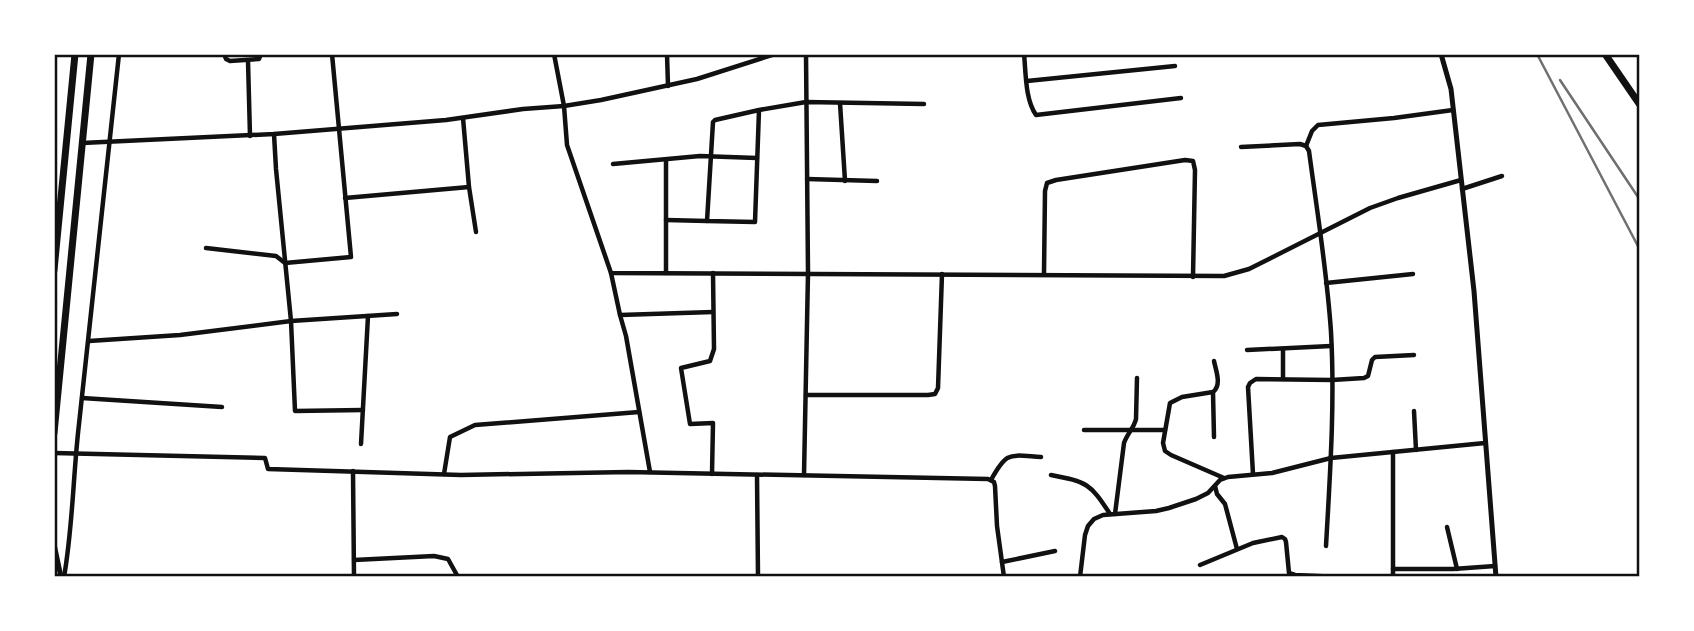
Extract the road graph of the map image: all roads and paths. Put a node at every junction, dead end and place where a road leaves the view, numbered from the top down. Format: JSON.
{"nodes":[{"id":1,"x":75,"y":54,"type":"edge"},
{"id":2,"x":91,"y":54,"type":"edge"},
{"id":3,"x":119,"y":54,"type":"edge"},
{"id":4,"x":224,"y":54,"type":"edge"},
{"id":5,"x":261,"y":54,"type":"edge"},
{"id":6,"x":341,"y":54,"type":"edge"},
{"id":7,"x":554,"y":54,"type":"edge"},
{"id":8,"x":667,"y":54,"type":"edge"},
{"id":9,"x":775,"y":54,"type":"edge"},
{"id":10,"x":806,"y":54,"type":"edge"},
{"id":11,"x":1024,"y":54,"type":"edge"},
{"id":12,"x":1441,"y":54,"type":"edge"},
{"id":13,"x":1605,"y":54,"type":"edge"},
{"id":14,"x":332,"y":55,"type":"edge"},
{"id":15,"x":248,"y":61,"type":"junction"},
{"id":16,"x":1175,"y":66,"type":"dead end"},
{"id":17,"x":1027,"y":81,"type":"junction"},
{"id":18,"x":668,"y":86,"type":"junction"},
{"id":19,"x":1181,"y":98,"type":"dead end"},
{"id":20,"x":806,"y":102,"type":"junction"},
{"id":21,"x":839,"y":103,"type":"junction"},
{"id":22,"x":924,"y":104,"type":"dead end"},
{"id":23,"x":1640,"y":105,"type":"edge"},
{"id":24,"x":564,"y":106,"type":"junction"},
{"id":25,"x":759,"y":110,"type":"junction"},
{"id":26,"x":1453,"y":110,"type":"junction"},
{"id":27,"x":463,"y":118,"type":"junction"},
{"id":28,"x":339,"y":129,"type":"junction"},
{"id":29,"x":274,"y":135,"type":"junction"},
{"id":30,"x":250,"y":136,"type":"junction"},
{"id":31,"x":110,"y":142,"type":"junction"},
{"id":32,"x":82,"y":143,"type":"junction"},
{"id":33,"x":1306,"y":146,"type":"junction"},
{"id":34,"x":1241,"y":147,"type":"dead end"},
{"id":35,"x":711,"y":157,"type":"junction"},
{"id":36,"x":757,"y":158,"type":"junction"},
{"id":37,"x":666,"y":160,"type":"junction"},
{"id":38,"x":613,"y":164,"type":"dead end"},
{"id":39,"x":1502,"y":176,"type":"dead end"},
{"id":40,"x":807,"y":179,"type":"junction"},
{"id":41,"x":1461,"y":180,"type":"junction"},
{"id":42,"x":845,"y":181,"type":"junction"},
{"id":43,"x":877,"y":181,"type":"dead end"},
{"id":44,"x":469,"y":187,"type":"junction"},
{"id":45,"x":1462,"y":189,"type":"junction"},
{"id":46,"x":345,"y":198,"type":"junction"},
{"id":47,"x":666,"y":220,"type":"junction"},
{"id":48,"x":707,"y":221,"type":"junction"},
{"id":49,"x":475,"y":232,"type":"dead end"},
{"id":50,"x":1320,"y":232,"type":"junction"},
{"id":51,"x":206,"y":248,"type":"dead end"},
{"id":52,"x":285,"y":263,"type":"junction"},
{"id":53,"x":54,"y":270,"type":"edge"},
{"id":54,"x":611,"y":273,"type":"junction"},
{"id":55,"x":666,"y":273,"type":"junction"},
{"id":56,"x":713,"y":273,"type":"junction"},
{"id":57,"x":808,"y":274,"type":"junction"},
{"id":58,"x":942,"y":274,"type":"junction"},
{"id":59,"x":1044,"y":274,"type":"junction"},
{"id":60,"x":1413,"y":274,"type":"dead end"},
{"id":61,"x":1193,"y":277,"type":"junction"},
{"id":62,"x":1326,"y":283,"type":"junction"},
{"id":63,"x":713,"y":312,"type":"junction"},
{"id":64,"x":397,"y":314,"type":"dead end"},
{"id":65,"x":620,"y":315,"type":"junction"},
{"id":66,"x":368,"y":316,"type":"junction"},
{"id":67,"x":292,"y":321,"type":"junction"},
{"id":68,"x":89,"y":341,"type":"junction"},
{"id":69,"x":1331,"y":346,"type":"junction"},
{"id":70,"x":1283,"y":349,"type":"junction"},
{"id":71,"x":1247,"y":350,"type":"dead end"},
{"id":72,"x":1414,"y":355,"type":"dead end"},
{"id":73,"x":1214,"y":361,"type":"dead end"},
{"id":74,"x":1137,"y":378,"type":"dead end"},
{"id":75,"x":1283,"y":379,"type":"junction"},
{"id":76,"x":1332,"y":380,"type":"junction"},
{"id":77,"x":1213,"y":392,"type":"junction"},
{"id":78,"x":806,"y":395,"type":"junction"},
{"id":79,"x":82,"y":398,"type":"junction"},
{"id":80,"x":222,"y":407,"type":"dead end"},
{"id":81,"x":363,"y":410,"type":"junction"},
{"id":82,"x":1414,"y":411,"type":"dead end"},
{"id":83,"x":639,"y":412,"type":"junction"},
{"id":84,"x":1084,"y":430,"type":"dead end"},
{"id":85,"x":1131,"y":430,"type":"junction"},
{"id":86,"x":1165,"y":430,"type":"junction"},
{"id":87,"x":54,"y":433,"type":"edge"},
{"id":88,"x":1214,"y":437,"type":"dead end"},
{"id":89,"x":1485,"y":443,"type":"junction"},
{"id":90,"x":361,"y":444,"type":"dead end"},
{"id":91,"x":1416,"y":450,"type":"junction"},
{"id":92,"x":1394,"y":452,"type":"junction"},
{"id":93,"x":54,"y":453,"type":"edge"},
{"id":94,"x":75,"y":455,"type":"junction"},
{"id":95,"x":1041,"y":457,"type":"dead end"},
{"id":96,"x":1331,"y":458,"type":"junction"},
{"id":97,"x":353,"y":471,"type":"junction"},
{"id":98,"x":650,"y":472,"type":"junction"},
{"id":99,"x":712,"y":474,"type":"junction"},
{"id":100,"x":1253,"y":474,"type":"junction"},
{"id":101,"x":444,"y":475,"type":"junction"},
{"id":102,"x":757,"y":475,"type":"junction"},
{"id":103,"x":804,"y":475,"type":"junction"},
{"id":104,"x":1051,"y":475,"type":"dead end"},
{"id":105,"x":1224,"y":478,"type":"junction"},
{"id":106,"x":991,"y":481,"type":"junction"},
{"id":107,"x":1215,"y":486,"type":"junction"},
{"id":108,"x":1112,"y":514,"type":"junction"},
{"id":109,"x":1447,"y":527,"type":"dead end"},
{"id":110,"x":54,"y":544,"type":"edge"},
{"id":111,"x":1326,"y":546,"type":"dead end"},
{"id":112,"x":1237,"y":550,"type":"junction"},
{"id":113,"x":1055,"y":551,"type":"dead end"},
{"id":114,"x":354,"y":560,"type":"junction"},
{"id":115,"x":1002,"y":562,"type":"junction"},
{"id":116,"x":1200,"y":565,"type":"dead end"},
{"id":117,"x":1495,"y":566,"type":"junction"},
{"id":118,"x":1393,"y":569,"type":"junction"},
{"id":119,"x":1457,"y":569,"type":"junction"},
{"id":120,"x":62,"y":577,"type":"edge"},
{"id":121,"x":354,"y":577,"type":"edge"},
{"id":122,"x":458,"y":577,"type":"edge"},
{"id":123,"x":758,"y":577,"type":"edge"},
{"id":124,"x":1004,"y":577,"type":"edge"},
{"id":125,"x":1080,"y":577,"type":"edge"},
{"id":126,"x":1340,"y":577,"type":"edge"},
{"id":127,"x":1393,"y":577,"type":"edge"},
{"id":128,"x":1496,"y":577,"type":"edge"}],
"edges":[{"from":1,"to":53,"type":"main road"},
{"from":2,"to":32,"type":"main road"},
{"from":3,"to":31,"type":"street"},
{"from":4,"to":15,"type":"street"},
{"from":5,"to":15,"type":"street"},
{"from":6,"to":14,"type":"street"},
{"from":7,"to":24,"type":"street"},
{"from":8,"to":18,"type":"street"},
{"from":9,"to":18,"type":"street"},
{"from":10,"to":20,"type":"street"},
{"from":11,"to":17,"type":"street"},
{"from":12,"to":26,"type":"street"},
{"from":13,"to":23,"type":"main road"},
{"from":14,"to":28,"type":"street"},
{"from":15,"to":30,"type":"street"},
{"from":16,"to":17,"type":"street"},
{"from":17,"to":19,"type":"street"},
{"from":18,"to":24,"type":"street"},
{"from":20,"to":21,"type":"street"},
{"from":20,"to":25,"type":"street"},
{"from":20,"to":40,"type":"street"},
{"from":21,"to":22,"type":"street"},
{"from":21,"to":42,"type":"street"},
{"from":24,"to":27,"type":"street"},
{"from":24,"to":54,"type":"street"},
{"from":25,"to":35,"type":"street"},
{"from":25,"to":36,"type":"street"},
{"from":26,"to":33,"type":"street"},
{"from":26,"to":41,"type":"street"},
{"from":27,"to":28,"type":"street"},
{"from":27,"to":44,"type":"street"},
{"from":28,"to":29,"type":"street"},
{"from":28,"to":46,"type":"street"},
{"from":29,"to":30,"type":"street"},
{"from":29,"to":52,"type":"street"},
{"from":30,"to":31,"type":"street"},
{"from":31,"to":32,"type":"street"},
{"from":31,"to":68,"type":"street"},
{"from":32,"to":87,"type":"main road"},
{"from":33,"to":34,"type":"street"},
{"from":33,"to":50,"type":"street"},
{"from":35,"to":36,"type":"street"},
{"from":35,"to":37,"type":"street"},
{"from":35,"to":48,"type":"street"},
{"from":36,"to":48,"type":"street"},
{"from":37,"to":38,"type":"street"},
{"from":37,"to":47,"type":"street"},
{"from":39,"to":45,"type":"street"},
{"from":40,"to":42,"type":"street"},
{"from":40,"to":57,"type":"street"},
{"from":41,"to":45,"type":"street"},
{"from":41,"to":50,"type":"street"},
{"from":42,"to":43,"type":"street"},
{"from":44,"to":46,"type":"street"},
{"from":44,"to":49,"type":"street"},
{"from":45,"to":89,"type":"street"},
{"from":46,"to":52,"type":"street"},
{"from":47,"to":48,"type":"street"},
{"from":47,"to":55,"type":"street"},
{"from":50,"to":61,"type":"street"},
{"from":50,"to":62,"type":"street"},
{"from":51,"to":52,"type":"street"},
{"from":52,"to":67,"type":"street"},
{"from":54,"to":55,"type":"street"},
{"from":54,"to":65,"type":"street"},
{"from":55,"to":56,"type":"street"},
{"from":56,"to":57,"type":"street"},
{"from":56,"to":63,"type":"street"},
{"from":57,"to":58,"type":"street"},
{"from":57,"to":78,"type":"street"},
{"from":58,"to":59,"type":"street"},
{"from":58,"to":78,"type":"street"},
{"from":59,"to":61,"type":"street"},
{"from":59,"to":61,"type":"street"},
{"from":60,"to":62,"type":"street"},
{"from":62,"to":69,"type":"street"},
{"from":63,"to":65,"type":"street"},
{"from":63,"to":99,"type":"street"},
{"from":64,"to":66,"type":"street"},
{"from":65,"to":83,"type":"street"},
{"from":66,"to":67,"type":"street"},
{"from":66,"to":81,"type":"street"},
{"from":67,"to":68,"type":"street"},
{"from":67,"to":81,"type":"street"},
{"from":68,"to":79,"type":"street"},
{"from":69,"to":70,"type":"street"},
{"from":69,"to":76,"type":"street"},
{"from":70,"to":71,"type":"street"},
{"from":70,"to":75,"type":"street"},
{"from":72,"to":76,"type":"street"},
{"from":73,"to":77,"type":"street"},
{"from":74,"to":85,"type":"street"},
{"from":75,"to":76,"type":"street"},
{"from":75,"to":100,"type":"street"},
{"from":76,"to":96,"type":"street"},
{"from":77,"to":86,"type":"street"},
{"from":77,"to":88,"type":"street"},
{"from":78,"to":103,"type":"street"},
{"from":79,"to":80,"type":"street"},
{"from":79,"to":94,"type":"street"},
{"from":81,"to":90,"type":"street"},
{"from":82,"to":91,"type":"street"},
{"from":83,"to":98,"type":"street"},
{"from":83,"to":101,"type":"street"},
{"from":84,"to":85,"type":"street"},
{"from":85,"to":86,"type":"street"},
{"from":85,"to":108,"type":"street"},
{"from":86,"to":105,"type":"street"},
{"from":89,"to":91,"type":"street"},
{"from":89,"to":117,"type":"street"},
{"from":91,"to":92,"type":"street"},
{"from":92,"to":96,"type":"street"},
{"from":92,"to":118,"type":"street"},
{"from":93,"to":94,"type":"street"},
{"from":94,"to":97,"type":"street"},
{"from":94,"to":120,"type":"street"},
{"from":95,"to":106,"type":"street"},
{"from":96,"to":100,"type":"street"},
{"from":96,"to":111,"type":"street"},
{"from":97,"to":101,"type":"street"},
{"from":97,"to":114,"type":"street"},
{"from":98,"to":99,"type":"street"},
{"from":98,"to":101,"type":"street"},
{"from":99,"to":102,"type":"street"},
{"from":100,"to":105,"type":"street"},
{"from":102,"to":103,"type":"street"},
{"from":102,"to":123,"type":"street"},
{"from":103,"to":106,"type":"street"},
{"from":104,"to":108,"type":"street"},
{"from":105,"to":107,"type":"street"},
{"from":106,"to":115,"type":"street"},
{"from":107,"to":108,"type":"street"},
{"from":107,"to":112,"type":"street"},
{"from":108,"to":125,"type":"street"},
{"from":109,"to":119,"type":"street"},
{"from":110,"to":120,"type":"street"},
{"from":112,"to":116,"type":"street"},
{"from":112,"to":126,"type":"street"},
{"from":113,"to":115,"type":"street"},
{"from":114,"to":121,"type":"street"},
{"from":114,"to":122,"type":"street"},
{"from":115,"to":124,"type":"street"},
{"from":117,"to":119,"type":"street"},
{"from":117,"to":128,"type":"street"},
{"from":118,"to":119,"type":"street"},
{"from":118,"to":127,"type":"street"}]}
